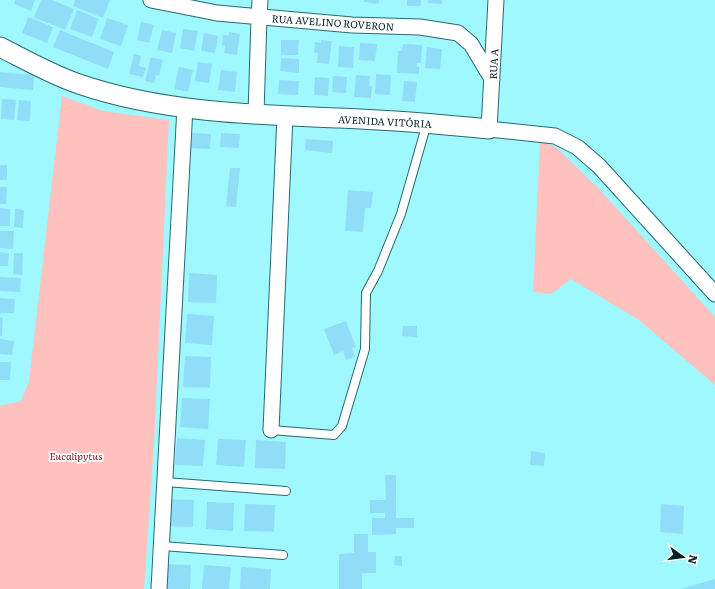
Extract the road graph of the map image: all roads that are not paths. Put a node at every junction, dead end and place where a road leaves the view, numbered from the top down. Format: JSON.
{"nodes":[{"id":1,"x":151,"y":0,"type":"edge"},
{"id":2,"x":260,"y":0,"type":"edge"},
{"id":3,"x":496,"y":0,"type":"edge"},
{"id":4,"x":258,"y":17,"type":"junction"},
{"id":5,"x":0,"y":47,"type":"edge"},
{"id":6,"x":492,"y":80,"type":"junction"},
{"id":7,"x":184,"y":107,"type":"junction"},
{"id":8,"x":256,"y":114,"type":"junction"},
{"id":9,"x":285,"y":116,"type":"junction"},
{"id":10,"x":427,"y":122,"type":"junction"},
{"id":11,"x":489,"y":129,"type":"junction"},
{"id":12,"x":715,"y":294,"type":"edge"},
{"id":13,"x":271,"y":430,"type":"joint"},
{"id":14,"x":165,"y":482,"type":"junction"},
{"id":15,"x":286,"y":491,"type":"dead end"},
{"id":16,"x":162,"y":546,"type":"junction"},
{"id":17,"x":283,"y":555,"type":"dead end"},
{"id":18,"x":159,"y":589,"type":"edge"}],
"edges":[{"from":1,"to":4,"type":"street","name":"RUA AVELINO ROVERON"},
{"from":2,"to":4,"type":"street"},
{"from":3,"to":6,"type":"street","name":"RUA A"},
{"from":4,"to":6,"type":"street","name":"RUA AVELINO ROVERON"},
{"from":4,"to":8,"type":"street"},
{"from":5,"to":7,"type":"street","name":"AVENIDA VITÓRIA"},
{"from":6,"to":11,"type":"street","name":"RUA A"},
{"from":7,"to":8,"type":"street","name":"AVENIDA VITÓRIA"},
{"from":7,"to":14,"type":"street"},
{"from":8,"to":9,"type":"street","name":"AVENIDA VITÓRIA"},
{"from":9,"to":10,"type":"street","name":"AVENIDA VITÓRIA"},
{"from":9,"to":13,"type":"street"},
{"from":10,"to":11,"type":"street","name":"AVENIDA VITÓRIA"},
{"from":10,"to":13,"type":"lane"},
{"from":11,"to":12,"type":"street","name":"AVENIDA VITÓRIA"},
{"from":14,"to":15,"type":"lane"},
{"from":14,"to":16,"type":"street"},
{"from":16,"to":17,"type":"lane"},
{"from":16,"to":18,"type":"street"}]}
